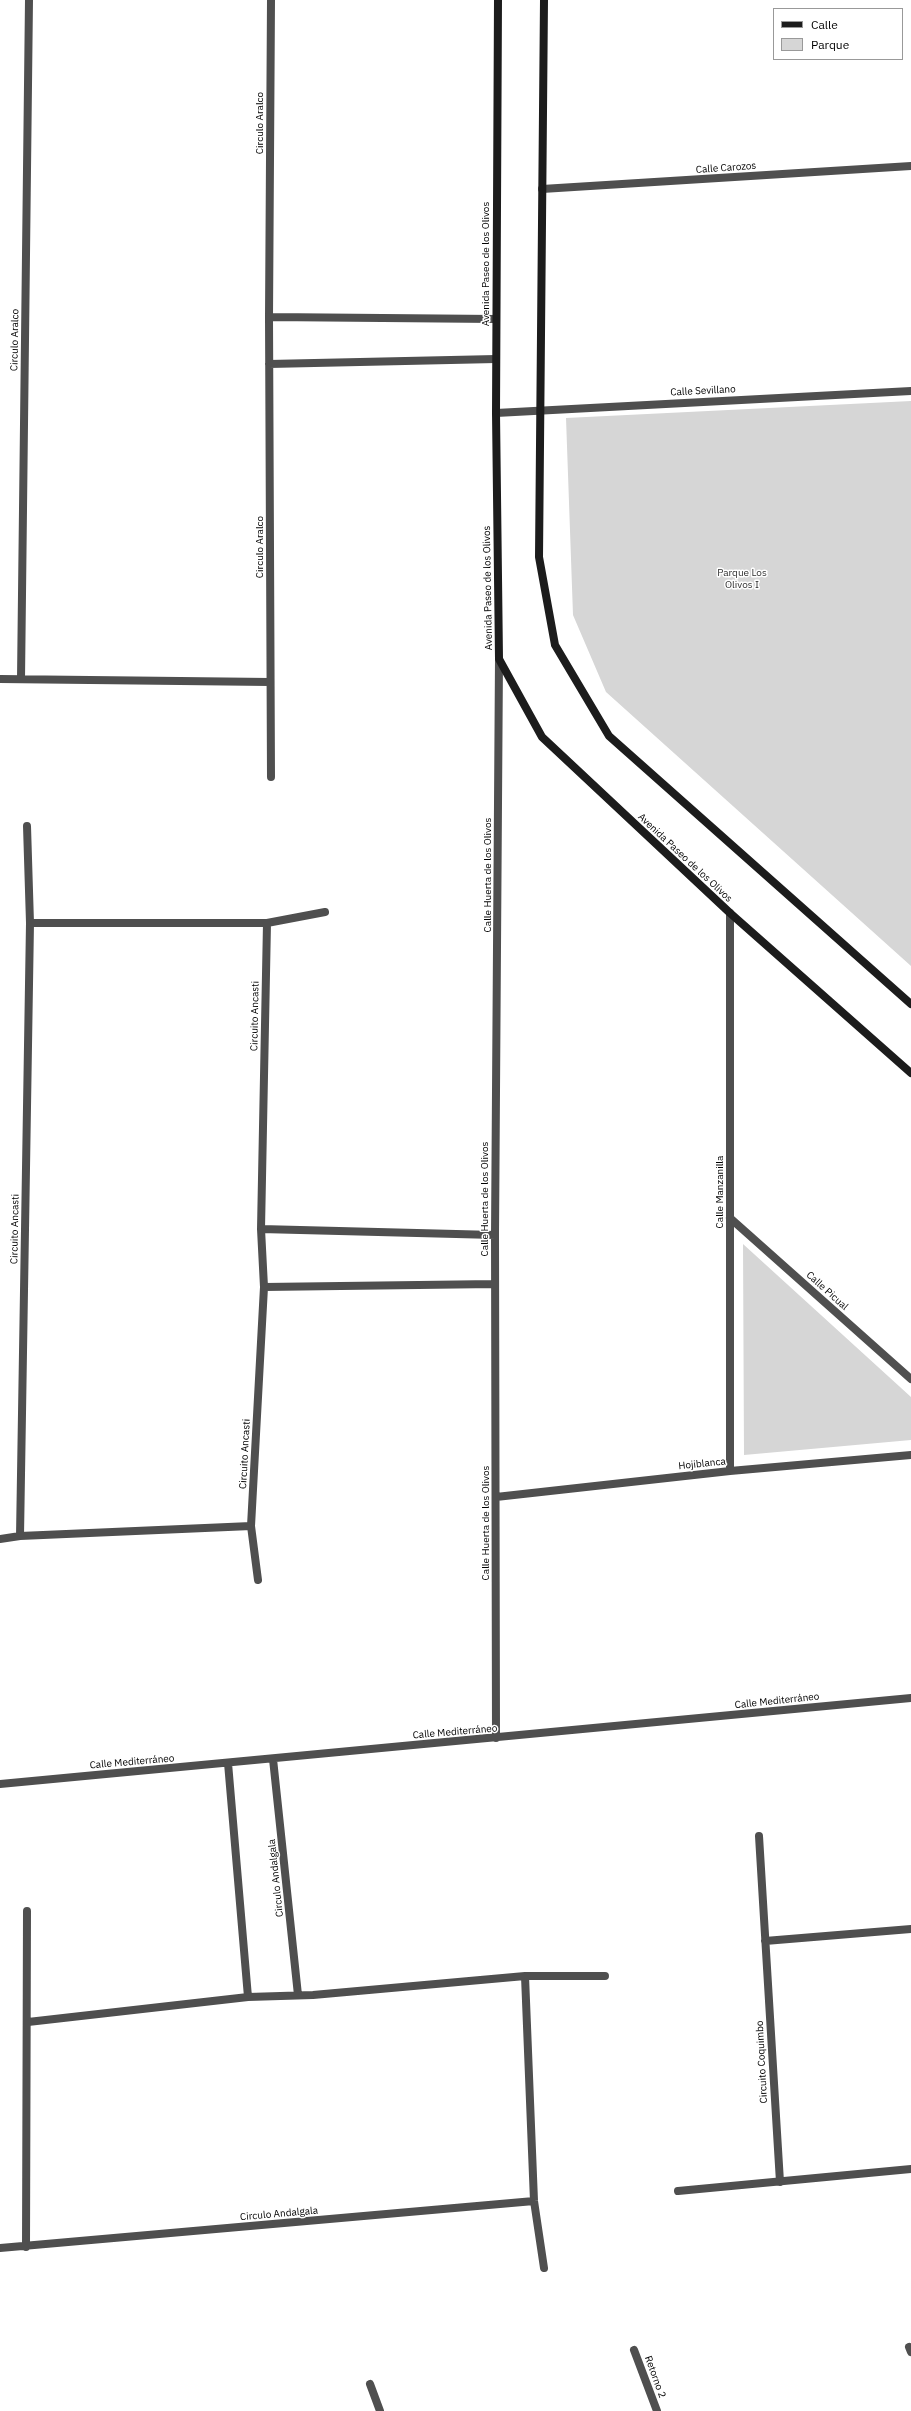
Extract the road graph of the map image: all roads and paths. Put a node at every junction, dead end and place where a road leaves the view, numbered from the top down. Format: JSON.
{"nodes":[{"id":1,"x":29,"y":0,"type":"edge"},
{"id":2,"x":271,"y":0,"type":"edge"},
{"id":3,"x":498,"y":0,"type":"edge"},
{"id":4,"x":544,"y":0,"type":"edge"},
{"id":5,"x":911,"y":166,"type":"edge"},
{"id":6,"x":542,"y":189,"type":"junction"},
{"id":7,"x":269,"y":317,"type":"junction"},
{"id":8,"x":496,"y":319,"type":"junction"},
{"id":9,"x":496,"y":359,"type":"junction"},
{"id":10,"x":269,"y":364,"type":"junction"},
{"id":11,"x":911,"y":391,"type":"edge"},
{"id":12,"x":540,"y":409,"type":"junction"},
{"id":13,"x":496,"y":413,"type":"junction"},
{"id":14,"x":499,"y":659,"type":"junction"},
{"id":15,"x":0,"y":679,"type":"edge"},
{"id":16,"x":21,"y":679,"type":"junction"},
{"id":17,"x":270,"y":682,"type":"junction"},
{"id":18,"x":271,"y":776,"type":"dead end"},
{"id":19,"x":27,"y":826,"type":"dead end"},
{"id":20,"x":325,"y":912,"type":"dead end"},
{"id":21,"x":730,"y":913,"type":"junction"},
{"id":22,"x":30,"y":923,"type":"junction"},
{"id":23,"x":267,"y":923,"type":"junction"},
{"id":24,"x":911,"y":1004,"type":"edge"},
{"id":25,"x":911,"y":1073,"type":"edge"},
{"id":26,"x":730,"y":1218,"type":"junction"},
{"id":27,"x":261,"y":1229,"type":"junction"},
{"id":28,"x":495,"y":1235,"type":"junction"},
{"id":29,"x":495,"y":1284,"type":"junction"},
{"id":30,"x":264,"y":1287,"type":"junction"},
{"id":31,"x":911,"y":1379,"type":"edge"},
{"id":32,"x":911,"y":1455,"type":"edge"},
{"id":33,"x":730,"y":1471,"type":"junction"},
{"id":34,"x":496,"y":1497,"type":"junction"},
{"id":35,"x":251,"y":1526,"type":"junction"},
{"id":36,"x":20,"y":1536,"type":"junction"},
{"id":37,"x":0,"y":1539,"type":"edge"},
{"id":38,"x":258,"y":1580,"type":"dead end"},
{"id":39,"x":911,"y":1698,"type":"edge"},
{"id":40,"x":496,"y":1738,"type":"junction"},
{"id":41,"x":273,"y":1759,"type":"junction"},
{"id":42,"x":228,"y":1763,"type":"junction"},
{"id":43,"x":0,"y":1784,"type":"edge"},
{"id":44,"x":759,"y":1836,"type":"dead end"},
{"id":45,"x":27,"y":1911,"type":"dead end"},
{"id":46,"x":911,"y":1929,"type":"edge"},
{"id":47,"x":765,"y":1941,"type":"junction"},
{"id":48,"x":524,"y":1976,"type":"junction"},
{"id":49,"x":605,"y":1976,"type":"dead end"},
{"id":50,"x":298,"y":1995,"type":"junction"},
{"id":51,"x":248,"y":1997,"type":"junction"},
{"id":52,"x":28,"y":2022,"type":"junction"},
{"id":53,"x":911,"y":2169,"type":"edge"},
{"id":54,"x":780,"y":2182,"type":"junction"},
{"id":55,"x":678,"y":2191,"type":"dead end"},
{"id":56,"x":534,"y":2201,"type":"junction"},
{"id":57,"x":26,"y":2247,"type":"junction"},
{"id":58,"x":0,"y":2248,"type":"edge"},
{"id":59,"x":544,"y":2268,"type":"dead end"},
{"id":60,"x":634,"y":2350,"type":"dead end"},
{"id":61,"x":370,"y":2384,"type":"dead end"},
{"id":62,"x":380,"y":2411,"type":"edge"},
{"id":63,"x":657,"y":2411,"type":"edge"}],
"edges":[{"from":1,"to":16,"type":"street","name":"Circulo Aralco"},
{"from":2,"to":7,"type":"street","name":"Circulo Aralco"},
{"from":3,"to":8,"type":"street","name":"Avenida Paseo de los Olivos"},
{"from":4,"to":6,"type":"street"},
{"from":5,"to":6,"type":"street","name":"Calle Carozos"},
{"from":6,"to":12,"type":"street"},
{"from":7,"to":8,"type":"street"},
{"from":7,"to":10,"type":"street","name":"Circulo Aralco"},
{"from":8,"to":9,"type":"street","name":"Avenida Paseo de los Olivos"},
{"from":9,"to":10,"type":"street"},
{"from":9,"to":13,"type":"street","name":"Avenida Paseo de los Olivos"},
{"from":10,"to":17,"type":"street","name":"Circulo Aralco"},
{"from":11,"to":12,"type":"street","name":"Calle Sevillano"},
{"from":12,"to":13,"type":"street","name":"Calle Sevillano"},
{"from":12,"to":24,"type":"street"},
{"from":13,"to":14,"type":"street","name":"Avenida Paseo de los Olivos"},
{"from":14,"to":21,"type":"street","name":"Avenida Paseo de los Olivos"},
{"from":14,"to":28,"type":"street","name":"Calle Huerta de los Olivos"},
{"from":15,"to":16,"type":"street"},
{"from":16,"to":17,"type":"street"},
{"from":17,"to":18,"type":"street","name":"Circulo Aralco"},
{"from":19,"to":22,"type":"street","name":"Circuito Ancasti"},
{"from":20,"to":23,"type":"street"},
{"from":21,"to":25,"type":"street","name":"Avenida Paseo de los Olivos"},
{"from":21,"to":26,"type":"street","name":"Calle Manzanilla"},
{"from":22,"to":23,"type":"street"},
{"from":22,"to":36,"type":"street","name":"Circuito Ancasti"},
{"from":23,"to":27,"type":"street","name":"Circuito Ancasti"},
{"from":26,"to":31,"type":"street","name":"Calle Picual"},
{"from":26,"to":33,"type":"street","name":"Calle Manzanilla"},
{"from":27,"to":28,"type":"street"},
{"from":27,"to":30,"type":"street","name":"Circuito Ancasti"},
{"from":28,"to":29,"type":"street","name":"Calle Huerta de los Olivos"},
{"from":29,"to":30,"type":"street"},
{"from":29,"to":34,"type":"street","name":"Calle Huerta de los Olivos"},
{"from":30,"to":35,"type":"street","name":"Circuito Ancasti"},
{"from":32,"to":33,"type":"street","name":"Hojiblanca"},
{"from":33,"to":34,"type":"street","name":"Hojiblanca"},
{"from":34,"to":40,"type":"street","name":"Calle Huerta de los Olivos"},
{"from":35,"to":36,"type":"street"},
{"from":35,"to":38,"type":"street","name":"Circuito Ancasti"},
{"from":36,"to":37,"type":"street"},
{"from":39,"to":40,"type":"street","name":"Calle Mediterráneo"},
{"from":40,"to":41,"type":"street","name":"Calle Mediterráneo"},
{"from":41,"to":42,"type":"street","name":"Calle Mediterráneo"},
{"from":41,"to":50,"type":"street","name":"Circulo Andalgala"},
{"from":42,"to":43,"type":"street","name":"Calle Mediterráneo"},
{"from":42,"to":51,"type":"street"},
{"from":44,"to":47,"type":"street","name":"Circuito Coquimbo"},
{"from":45,"to":52,"type":"street"},
{"from":46,"to":47,"type":"street"},
{"from":47,"to":54,"type":"street","name":"Circuito Coquimbo"},
{"from":48,"to":49,"type":"street"},
{"from":48,"to":50,"type":"street"},
{"from":48,"to":56,"type":"street"},
{"from":50,"to":51,"type":"street"},
{"from":51,"to":52,"type":"street"},
{"from":52,"to":57,"type":"street"},
{"from":53,"to":54,"type":"street"},
{"from":54,"to":55,"type":"street"},
{"from":56,"to":57,"type":"street","name":"Circulo Andalgala"},
{"from":56,"to":59,"type":"street"},
{"from":57,"to":58,"type":"street","name":"Circulo Andalgala"},
{"from":60,"to":63,"type":"street","name":"Retorno 2"},
{"from":61,"to":62,"type":"street"}]}
